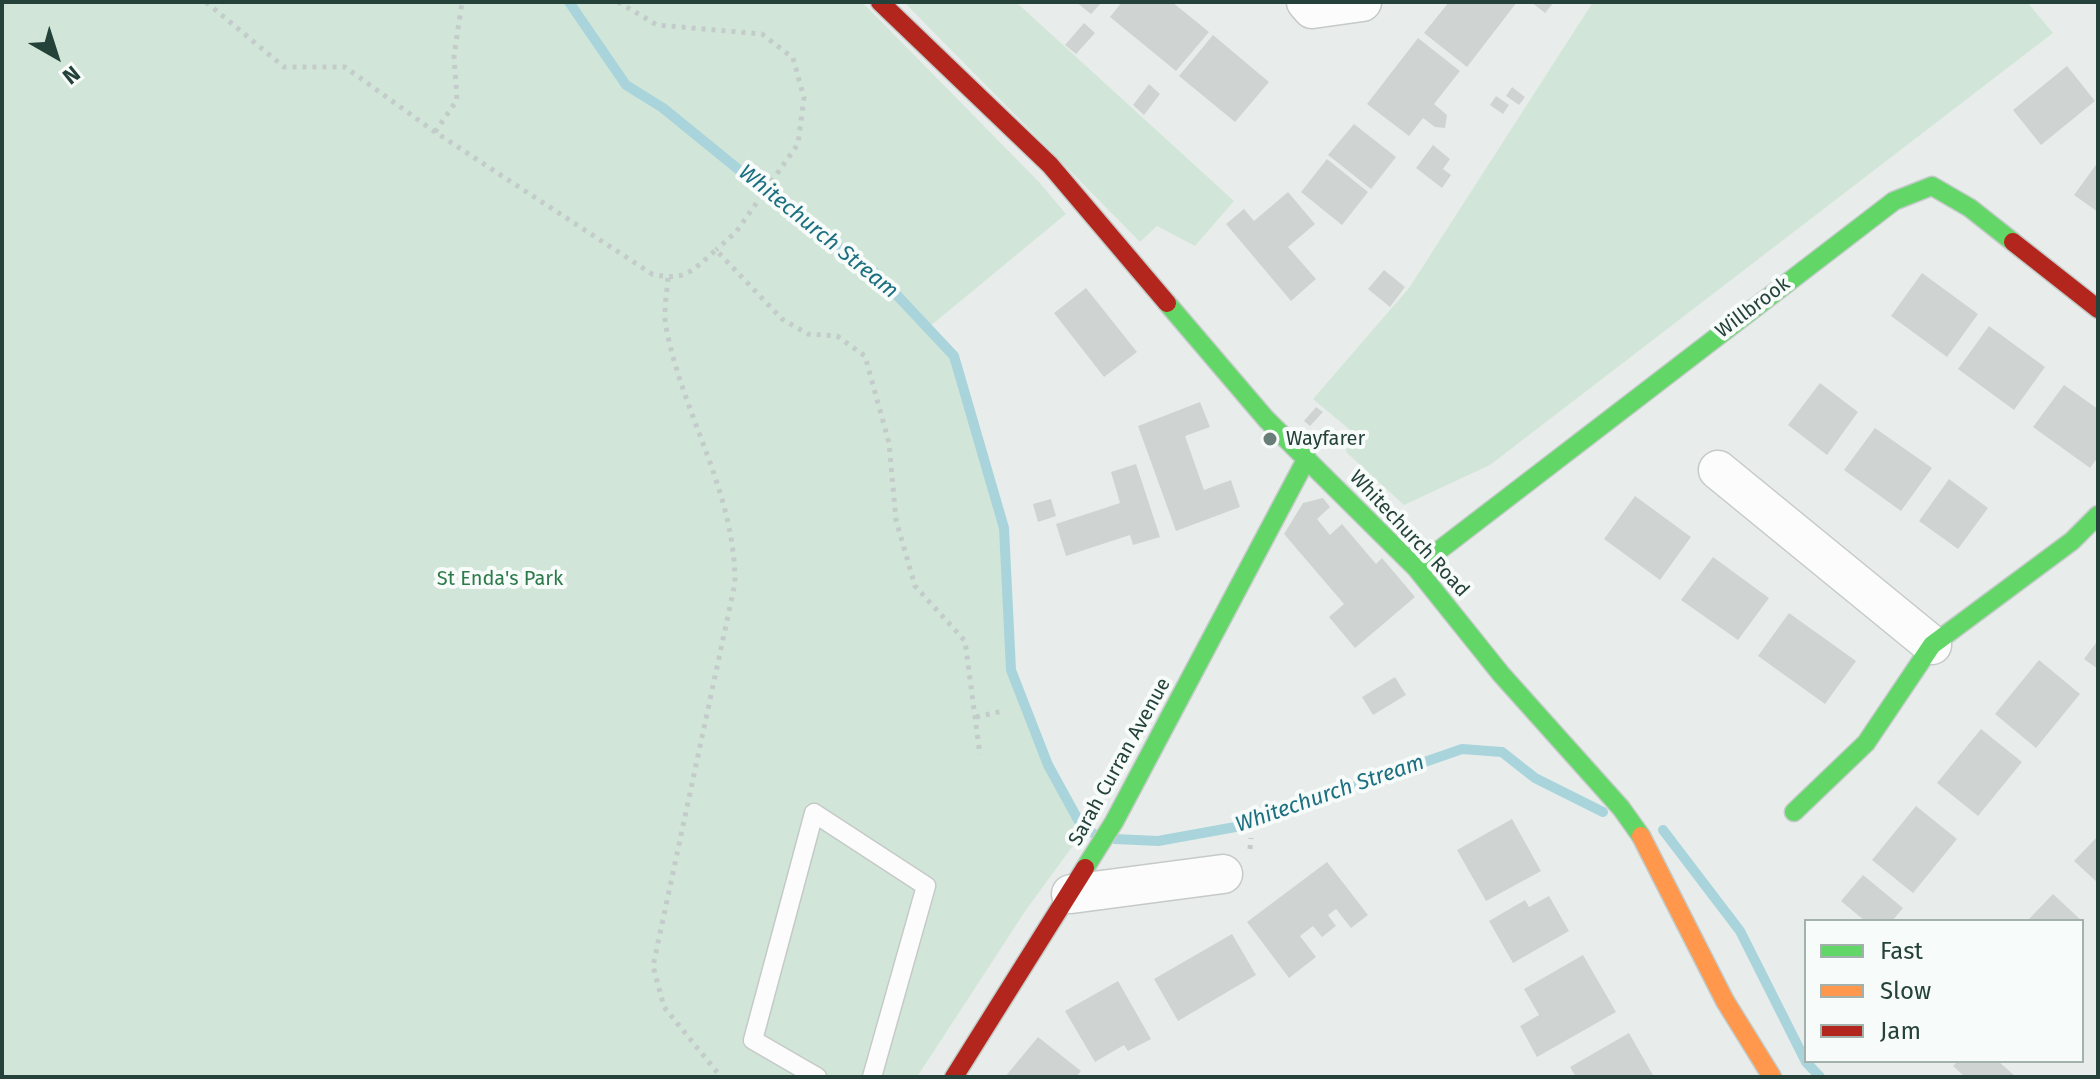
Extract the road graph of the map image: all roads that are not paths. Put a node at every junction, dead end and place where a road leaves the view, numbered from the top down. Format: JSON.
{"nodes":[{"id":1,"x":880,"y":2,"type":"edge"},
{"id":2,"x":1306,"y":2,"type":"edge"},
{"id":3,"x":1362,"y":2,"type":"edge"},
{"id":4,"x":2098,"y":309,"type":"edge"},
{"id":5,"x":1307,"y":458,"type":"junction"},
{"id":6,"x":1718,"y":470,"type":"dead end"},
{"id":7,"x":2098,"y":515,"type":"edge"},
{"id":8,"x":1416,"y":568,"type":"junction"},
{"id":9,"x":1932,"y":645,"type":"junction"},
{"id":10,"x":1794,"y":812,"type":"dead end"},
{"id":11,"x":1223,"y":874,"type":"dead end"},
{"id":12,"x":1071,"y":894,"type":"junction"},
{"id":13,"x":817,"y":1077,"type":"edge"},
{"id":14,"x":872,"y":1077,"type":"edge"},
{"id":15,"x":954,"y":1077,"type":"edge"},
{"id":16,"x":1772,"y":1077,"type":"edge"}],
"edges":[{"from":1,"to":5,"type":"street","name":"Whitechurch Road"},
{"from":2,"to":3,"type":"street"},
{"from":4,"to":8,"type":"street","name":"Willbrook"},
{"from":5,"to":8,"type":"street","name":"Whitechurch Road"},
{"from":5,"to":12,"type":"street","name":"Sarah Curran Avenue"},
{"from":6,"to":9,"type":"street"},
{"from":7,"to":9,"type":"street"},
{"from":8,"to":16,"type":"street","name":"Whitechurch Road"},
{"from":9,"to":10,"type":"street"},
{"from":11,"to":12,"type":"street"},
{"from":12,"to":15,"type":"street","name":"Sarah Curran Avenue"},
{"from":13,"to":14,"type":"lane"}]}
